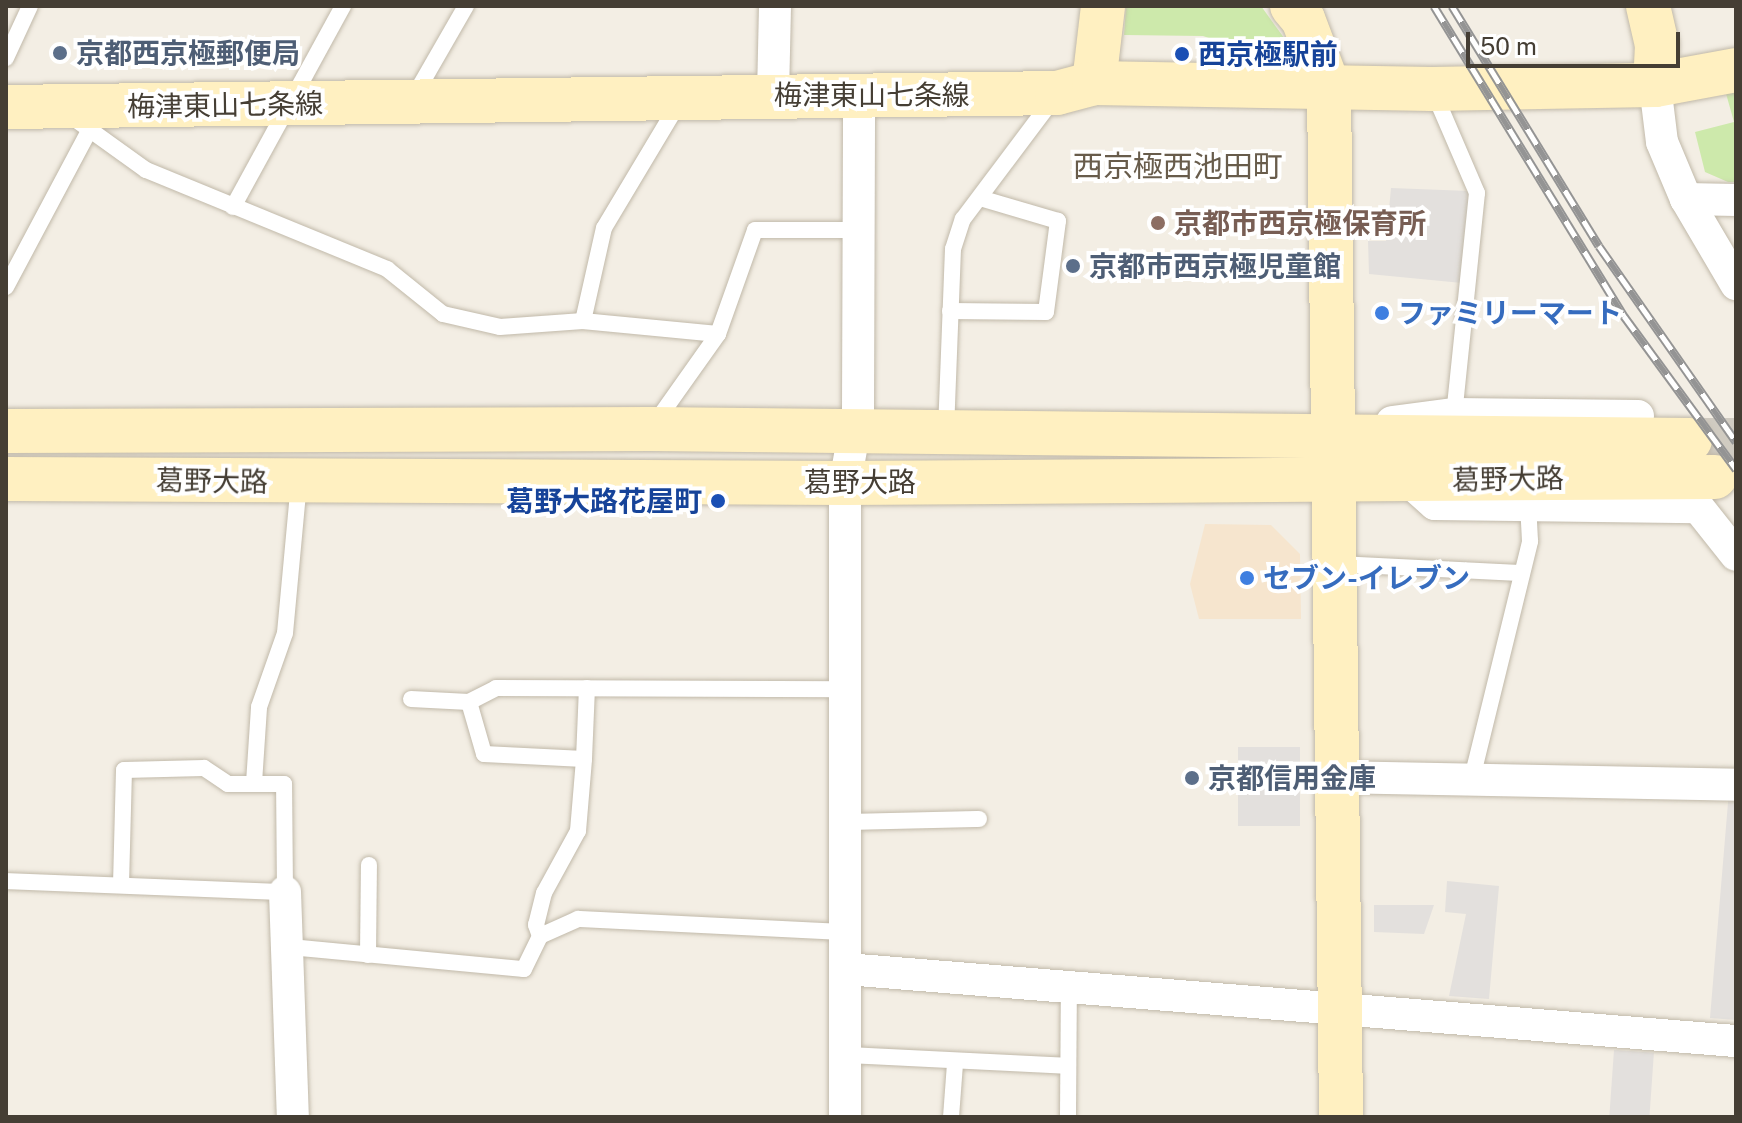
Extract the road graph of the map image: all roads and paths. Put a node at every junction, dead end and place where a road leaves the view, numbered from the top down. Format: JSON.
{"nodes":[{"id":1,"x":30,"y":6,"type":"edge"},
{"id":2,"x":343,"y":6,"type":"edge"},
{"id":3,"x":466,"y":6,"type":"edge"},
{"id":4,"x":775,"y":6,"type":"edge"},
{"id":5,"x":1103,"y":6,"type":"edge"},
{"id":6,"x":1292,"y":6,"type":"edge"},
{"id":7,"x":1648,"y":6,"type":"edge"},
{"id":8,"x":6,"y":58,"type":"edge"},
{"id":9,"x":1736,"y":70,"type":"edge"},
{"id":10,"x":1655,"y":85,"type":"junction"},
{"id":11,"x":1075,"y":88,"type":"junction"},
{"id":12,"x":1329,"y":88,"type":"junction"},
{"id":13,"x":1432,"y":89,"type":"junction"},
{"id":14,"x":773,"y":95,"type":"junction"},
{"id":15,"x":859,"y":95,"type":"junction"},
{"id":16,"x":681,"y":100,"type":"junction"},
{"id":17,"x":410,"y":103,"type":"junction"},
{"id":18,"x":285,"y":104,"type":"junction"},
{"id":19,"x":6,"y":107,"type":"edge"},
{"id":20,"x":73,"y":119,"type":"junction"},
{"id":21,"x":980,"y":198,"type":"junction"},
{"id":22,"x":1686,"y":199,"type":"junction"},
{"id":23,"x":1736,"y":200,"type":"edge"},
{"id":24,"x":233,"y":207,"type":"junction"},
{"id":25,"x":858,"y":230,"type":"junction"},
{"id":26,"x":1736,"y":284,"type":"edge"},
{"id":27,"x":6,"y":287,"type":"edge"},
{"id":28,"x":950,"y":311,"type":"junction"},
{"id":29,"x":583,"y":321,"type":"junction"},
{"id":30,"x":718,"y":334,"type":"junction"},
{"id":31,"x":1454,"y":414,"type":"junction"},
{"id":32,"x":1638,"y":416,"type":"dead end"},
{"id":33,"x":651,"y":429,"type":"junction"},
{"id":34,"x":303,"y":430,"type":"junction"},
{"id":35,"x":6,"y":431,"type":"edge"},
{"id":36,"x":854,"y":431,"type":"junction"},
{"id":37,"x":946,"y":433,"type":"junction"},
{"id":38,"x":1690,"y":440,"type":"tunnel mouth"},
{"id":39,"x":1331,"y":460,"type":"junction"},
{"id":40,"x":1715,"y":477,"type":"tunnel mouth"},
{"id":41,"x":6,"y":479,"type":"edge"},
{"id":42,"x":1408,"y":480,"type":"junction"},
{"id":43,"x":299,"y":482,"type":"junction"},
{"id":44,"x":845,"y":483,"type":"junction"},
{"id":45,"x":1528,"y":504,"type":"junction"},
{"id":46,"x":1736,"y":555,"type":"edge"},
{"id":47,"x":1332,"y":564,"type":"junction"},
{"id":48,"x":1522,"y":573,"type":"junction"},
{"id":49,"x":587,"y":688,"type":"junction"},
{"id":50,"x":845,"y":689,"type":"junction"},
{"id":51,"x":411,"y":699,"type":"dead end"},
{"id":52,"x":469,"y":702,"type":"junction"},
{"id":53,"x":584,"y":759,"type":"junction"},
{"id":54,"x":1336,"y":777,"type":"junction"},
{"id":55,"x":1472,"y":778,"type":"junction"},
{"id":56,"x":254,"y":783,"type":"junction"},
{"id":57,"x":1736,"y":785,"type":"edge"},
{"id":58,"x":979,"y":819,"type":"dead end"},
{"id":59,"x":845,"y":822,"type":"junction"},
{"id":60,"x":369,"y":865,"type":"dead end"},
{"id":61,"x":6,"y":881,"type":"edge"},
{"id":62,"x":121,"y":885,"type":"junction"},
{"id":63,"x":285,"y":892,"type":"junction"},
{"id":64,"x":845,"y":932,"type":"junction"},
{"id":65,"x":540,"y":936,"type":"junction"},
{"id":66,"x":290,"y":947,"type":"junction"},
{"id":67,"x":368,"y":955,"type":"junction"},
{"id":68,"x":846,"y":969,"type":"junction"},
{"id":69,"x":1069,"y":985,"type":"junction"},
{"id":70,"x":1340,"y":1005,"type":"junction"},
{"id":71,"x":1736,"y":1041,"type":"edge"},
{"id":72,"x":846,"y":1055,"type":"junction"},
{"id":73,"x":955,"y":1064,"type":"junction"},
{"id":74,"x":1068,"y":1066,"type":"junction"},
{"id":75,"x":293,"y":1117,"type":"edge"},
{"id":76,"x":845,"y":1117,"type":"edge"},
{"id":77,"x":951,"y":1117,"type":"edge"},
{"id":78,"x":1068,"y":1117,"type":"edge"},
{"id":79,"x":1341,"y":1117,"type":"edge"}],
"edges":[{"from":1,"to":8,"type":"lane"},
{"from":2,"to":18,"type":"lane"},
{"from":3,"to":17,"type":"lane"},
{"from":4,"to":14,"type":"street"},
{"from":5,"to":11,"type":"street"},
{"from":6,"to":12,"type":"street"},
{"from":7,"to":10,"type":"street"},
{"from":9,"to":10,"type":"street","name":"梅津東山七条線"},
{"from":10,"to":13,"type":"street","name":"梅津東山七条線"},
{"from":10,"to":22,"type":"street"},
{"from":11,"to":12,"type":"street","name":"梅津東山七条線"},
{"from":11,"to":15,"type":"street","name":"梅津東山七条線"},
{"from":11,"to":21,"type":"lane"},
{"from":12,"to":13,"type":"street","name":"梅津東山七条線"},
{"from":12,"to":39,"type":"street"},
{"from":13,"to":31,"type":"lane"},
{"from":14,"to":15,"type":"street","name":"梅津東山七条線"},
{"from":14,"to":16,"type":"street","name":"梅津東山七条線"},
{"from":15,"to":25,"type":"street"},
{"from":16,"to":17,"type":"street","name":"梅津東山七条線"},
{"from":16,"to":29,"type":"lane"},
{"from":17,"to":18,"type":"street","name":"梅津東山七条線"},
{"from":18,"to":20,"type":"street","name":"梅津東山七条線"},
{"from":18,"to":24,"type":"lane"},
{"from":19,"to":20,"type":"street","name":"梅津東山七条線"},
{"from":20,"to":24,"type":"lane"},
{"from":20,"to":27,"type":"lane"},
{"from":21,"to":28,"type":"lane"},
{"from":21,"to":28,"type":"lane"},
{"from":22,"to":23,"type":"street"},
{"from":22,"to":26,"type":"street"},
{"from":24,"to":29,"type":"lane"},
{"from":25,"to":30,"type":"lane"},
{"from":25,"to":36,"type":"street"},
{"from":28,"to":37,"type":"lane"},
{"from":29,"to":30,"type":"lane"},
{"from":30,"to":33,"type":"lane"},
{"from":31,"to":32,"type":"street"},
{"from":31,"to":39,"type":"street"},
{"from":33,"to":34,"type":"street","name":"葛野大路"},
{"from":33,"to":36,"type":"street","name":"葛野大路"},
{"from":34,"to":35,"type":"street","name":"葛野大路"},
{"from":34,"to":43,"type":"street"},
{"from":36,"to":37,"type":"street","name":"葛野大路"},
{"from":36,"to":44,"type":"street"},
{"from":37,"to":39,"type":"street","name":"葛野大路"},
{"from":38,"to":39,"type":"street","name":"葛野大路"},
{"from":39,"to":42,"type":"street","name":"葛野大路"},
{"from":39,"to":44,"type":"street","name":"葛野大路"},
{"from":39,"to":47,"type":"street"},
{"from":40,"to":42,"type":"street","name":"葛野大路"},
{"from":41,"to":43,"type":"street","name":"葛野大路"},
{"from":42,"to":45,"type":"street"},
{"from":43,"to":44,"type":"street","name":"葛野大路"},
{"from":43,"to":56,"type":"lane"},
{"from":44,"to":50,"type":"street"},
{"from":45,"to":46,"type":"street"},
{"from":45,"to":48,"type":"lane"},
{"from":47,"to":48,"type":"lane"},
{"from":47,"to":54,"type":"street"},
{"from":48,"to":55,"type":"lane"},
{"from":49,"to":50,"type":"lane"},
{"from":49,"to":52,"type":"lane"},
{"from":49,"to":53,"type":"lane"},
{"from":50,"to":59,"type":"street"},
{"from":51,"to":52,"type":"lane"},
{"from":52,"to":53,"type":"lane"},
{"from":53,"to":65,"type":"lane"},
{"from":54,"to":55,"type":"street"},
{"from":54,"to":70,"type":"street"},
{"from":55,"to":57,"type":"street"},
{"from":56,"to":62,"type":"lane"},
{"from":56,"to":63,"type":"lane"},
{"from":58,"to":59,"type":"lane"},
{"from":59,"to":64,"type":"street"},
{"from":60,"to":67,"type":"lane"},
{"from":61,"to":62,"type":"lane"},
{"from":62,"to":63,"type":"lane"},
{"from":63,"to":66,"type":"street"},
{"from":64,"to":65,"type":"lane"},
{"from":64,"to":68,"type":"street"},
{"from":65,"to":67,"type":"lane"},
{"from":66,"to":67,"type":"lane"},
{"from":66,"to":75,"type":"street"},
{"from":68,"to":69,"type":"street"},
{"from":68,"to":72,"type":"street"},
{"from":69,"to":70,"type":"street"},
{"from":69,"to":74,"type":"lane"},
{"from":70,"to":71,"type":"street"},
{"from":70,"to":79,"type":"street"},
{"from":72,"to":73,"type":"lane"},
{"from":72,"to":76,"type":"street"},
{"from":73,"to":74,"type":"lane"},
{"from":73,"to":77,"type":"lane"},
{"from":74,"to":78,"type":"lane"}]}
